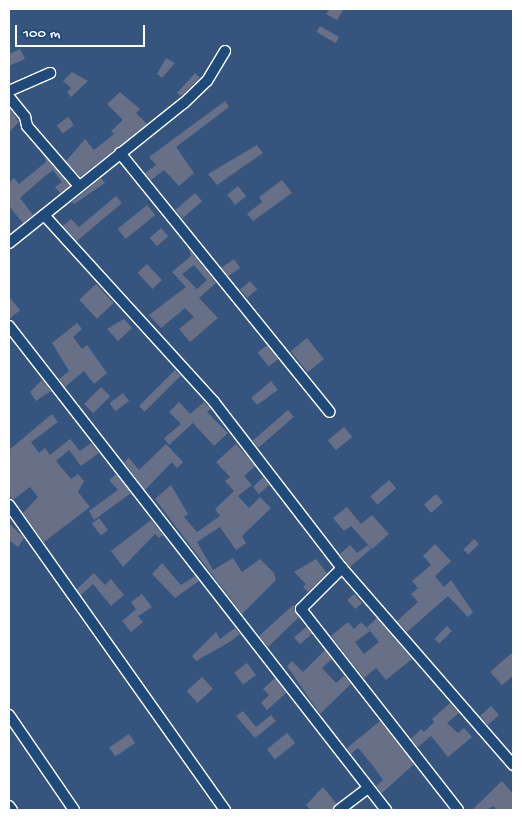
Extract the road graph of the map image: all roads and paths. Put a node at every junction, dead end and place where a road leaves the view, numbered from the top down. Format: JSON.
{"nodes":[{"id":1,"x":225,"y":51,"type":"dead end"},
{"id":2,"x":50,"y":73,"type":"dead end"},
{"id":3,"x":9,"y":91,"type":"edge"},
{"id":4,"x":9,"y":97,"type":"edge"},
{"id":5,"x":120,"y":153,"type":"junction"},
{"id":6,"x":79,"y":186,"type":"junction"},
{"id":7,"x":44,"y":215,"type":"junction"},
{"id":8,"x":9,"y":243,"type":"edge"},
{"id":9,"x":9,"y":326,"type":"edge"},
{"id":10,"x":330,"y":412,"type":"dead end"},
{"id":11,"x":9,"y":504,"type":"edge"},
{"id":12,"x":342,"y":568,"type":"junction"},
{"id":13,"x":9,"y":715,"type":"edge"},
{"id":14,"x":513,"y":765,"type":"edge"},
{"id":15,"x":368,"y":788,"type":"junction"},
{"id":16,"x":9,"y":806,"type":"edge"},
{"id":17,"x":12,"y":810,"type":"edge"},
{"id":18,"x":74,"y":810,"type":"edge"},
{"id":19,"x":225,"y":810,"type":"edge"},
{"id":20,"x":339,"y":810,"type":"edge"},
{"id":21,"x":386,"y":810,"type":"edge"},
{"id":22,"x":458,"y":810,"type":"edge"}],
"edges":[{"from":1,"to":5,"type":"street"},
{"from":2,"to":3,"type":"street"},
{"from":4,"to":6,"type":"street"},
{"from":5,"to":6,"type":"street"},
{"from":5,"to":10,"type":"street"},
{"from":6,"to":7,"type":"street"},
{"from":7,"to":8,"type":"street"},
{"from":7,"to":12,"type":"street"},
{"from":9,"to":15,"type":"street"},
{"from":11,"to":19,"type":"street"},
{"from":12,"to":14,"type":"street"},
{"from":12,"to":22,"type":"street"},
{"from":13,"to":18,"type":"street"},
{"from":15,"to":20,"type":"street"},
{"from":15,"to":21,"type":"street"},
{"from":16,"to":17,"type":"street"}]}
